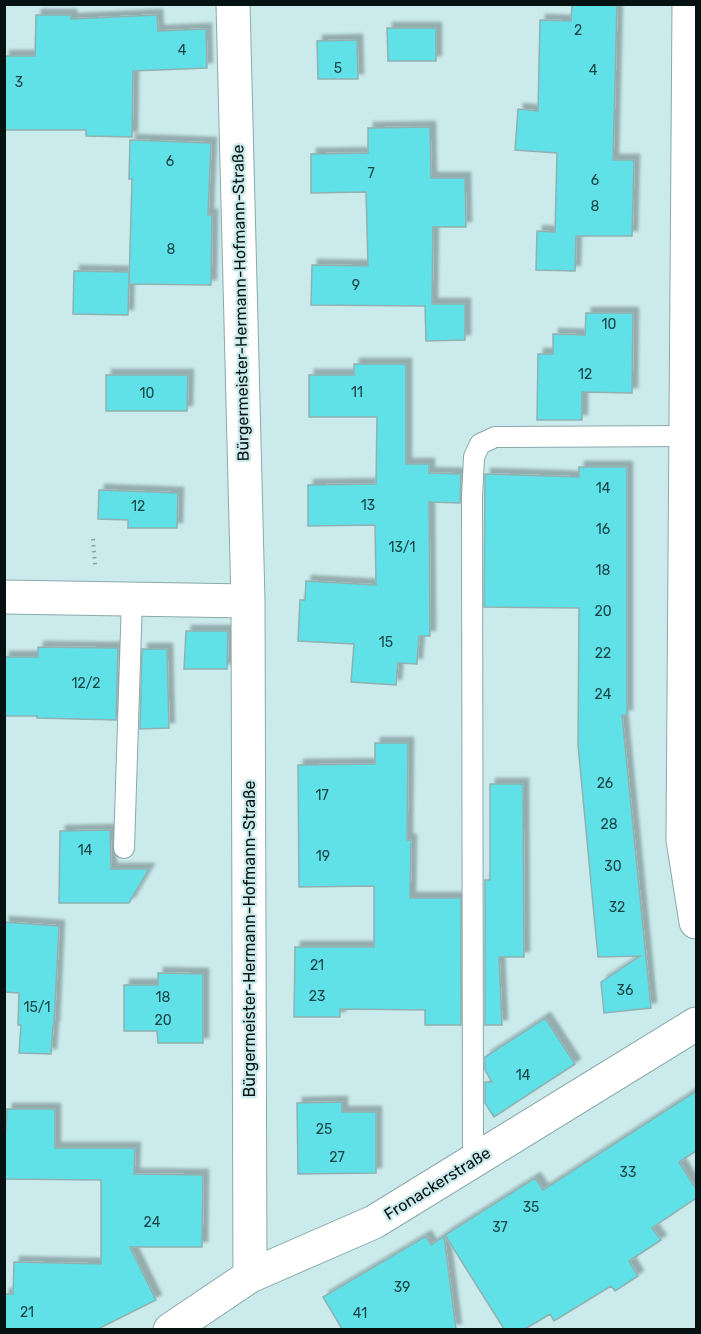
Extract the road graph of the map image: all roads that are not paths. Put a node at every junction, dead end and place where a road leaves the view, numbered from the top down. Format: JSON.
{"nodes":[{"id":1,"x":233,"y":4,"type":"edge"},
{"id":2,"x":689,"y":4,"type":"edge"},
{"id":3,"x":686,"y":436,"type":"junction"},
{"id":4,"x":4,"y":597,"type":"edge"},
{"id":5,"x":132,"y":599,"type":"junction"},
{"id":6,"x":248,"y":601,"type":"junction"},
{"id":7,"x":124,"y":848,"type":"dead end"},
{"id":8,"x":696,"y":922,"type":"edge"},
{"id":9,"x":696,"y":1024,"type":"edge"},
{"id":10,"x":472,"y":1161,"type":"junction"},
{"id":11,"x":250,"y":1276,"type":"junction"},
{"id":12,"x":170,"y":1329,"type":"edge"}],
"edges":[{"from":1,"to":6,"type":"street","name":"Bürgermeister-Hermann-Hofmann-Straße"},
{"from":2,"to":3,"type":"street"},
{"from":3,"to":8,"type":"street"},
{"from":3,"to":10,"type":"lane"},
{"from":4,"to":5,"type":"street"},
{"from":5,"to":6,"type":"street"},
{"from":5,"to":7,"type":"lane"},
{"from":6,"to":11,"type":"street","name":"Bürgermeister-Hermann-Hofmann-Straße"},
{"from":9,"to":10,"type":"street","name":"Fronackerstraße"},
{"from":10,"to":11,"type":"street","name":"Fronackerstraße"},
{"from":11,"to":12,"type":"street","name":"Fronackerstraße"}]}
